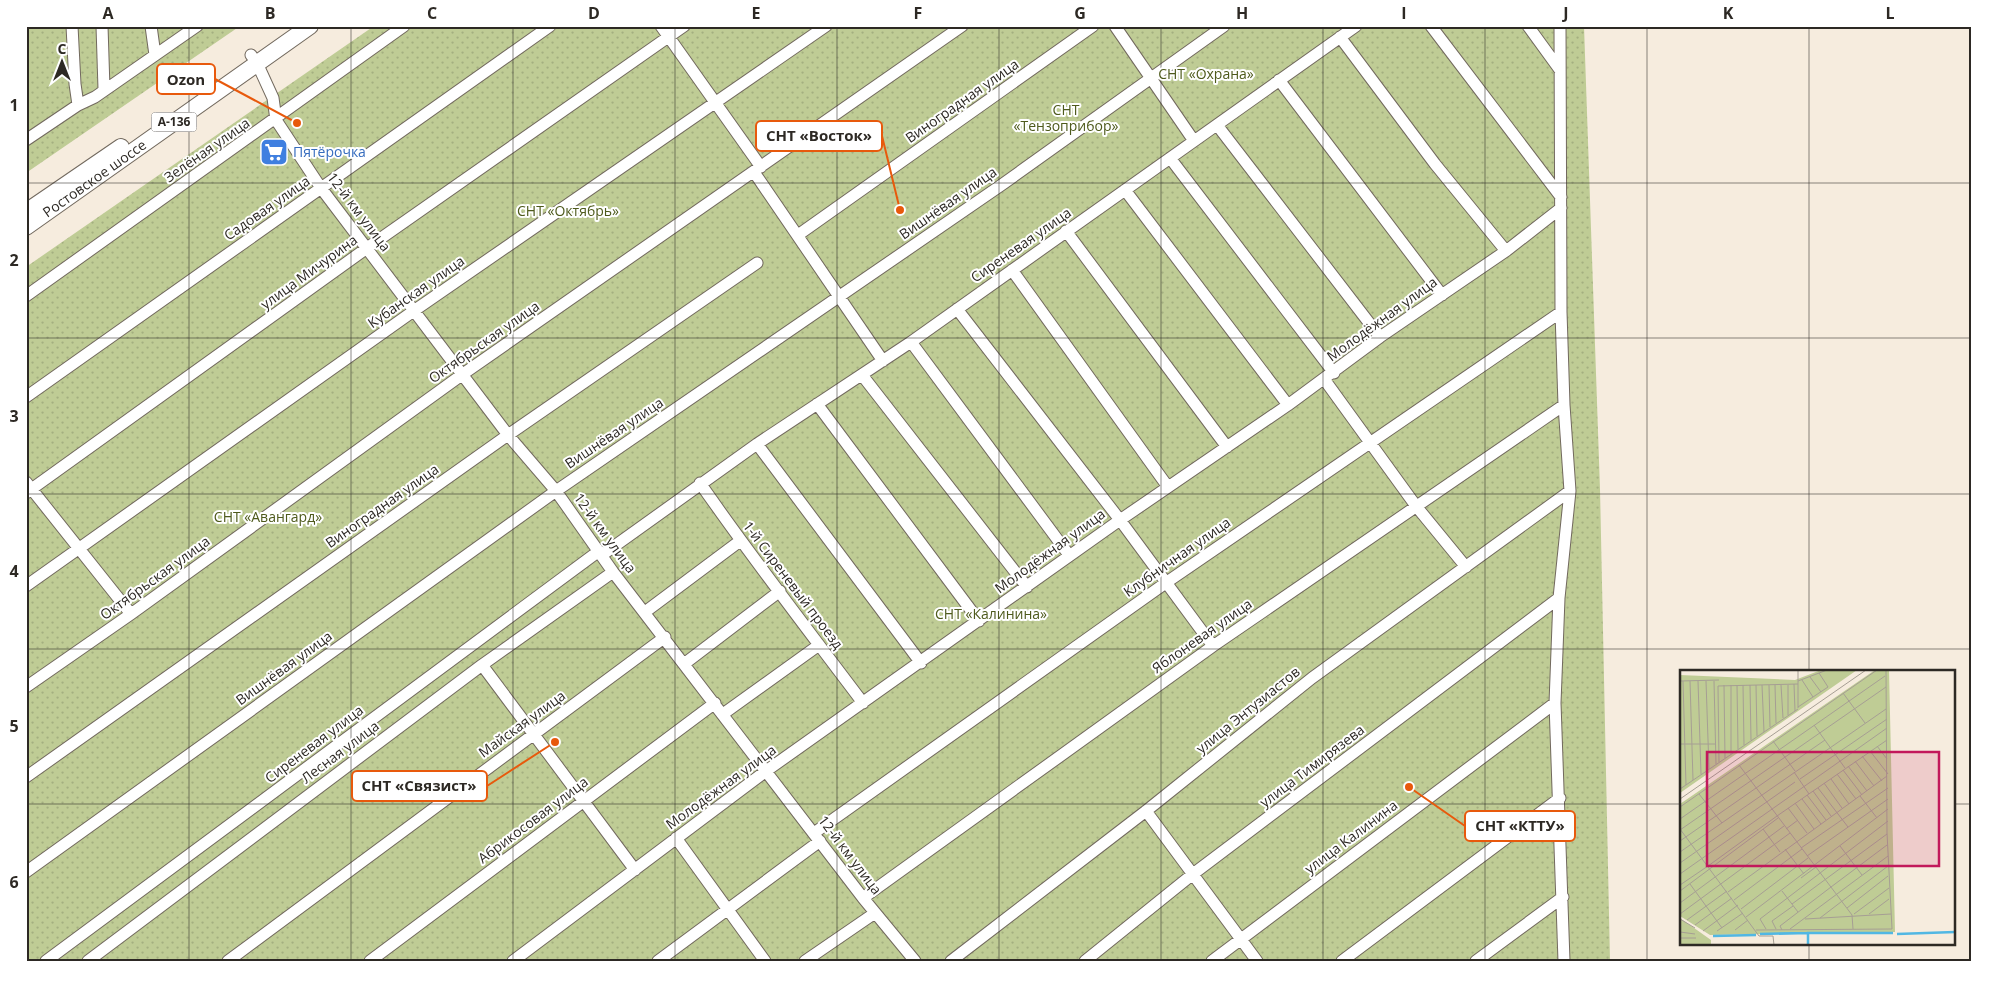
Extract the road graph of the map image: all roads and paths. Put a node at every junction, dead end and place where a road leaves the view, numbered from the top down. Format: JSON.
{"nodes":[{"id":1,"x":72,"y":26,"type":"edge"},
{"id":2,"x":102,"y":26,"type":"edge"},
{"id":3,"x":151,"y":26,"type":"edge"},
{"id":4,"x":197,"y":26,"type":"edge"},
{"id":5,"x":292,"y":26,"type":"edge"},
{"id":6,"x":310,"y":26,"type":"edge"},
{"id":7,"x":404,"y":26,"type":"edge"},
{"id":8,"x":550,"y":26,"type":"edge"},
{"id":9,"x":661,"y":26,"type":"edge"},
{"id":10,"x":684,"y":26,"type":"edge"},
{"id":11,"x":826,"y":26,"type":"edge"},
{"id":12,"x":962,"y":26,"type":"edge"},
{"id":13,"x":1093,"y":26,"type":"edge"},
{"id":14,"x":1115,"y":26,"type":"edge"},
{"id":15,"x":1224,"y":26,"type":"edge"},
{"id":16,"x":1356,"y":26,"type":"edge"},
{"id":17,"x":1431,"y":26,"type":"edge"},
{"id":18,"x":1528,"y":26,"type":"edge"},
{"id":19,"x":1560,"y":26,"type":"edge"},
{"id":20,"x":669,"y":37,"type":"junction"},
{"id":21,"x":1340,"y":37,"type":"junction"},
{"id":22,"x":155,"y":55,"type":"junction"},
{"id":23,"x":254,"y":59,"type":"junction"},
{"id":24,"x":1560,"y":70,"type":"junction"},
{"id":25,"x":1152,"y":77,"type":"junction"},
{"id":26,"x":1279,"y":80,"type":"junction"},
{"id":27,"x":104,"y":89,"type":"junction"},
{"id":28,"x":714,"y":103,"type":"junction"},
{"id":29,"x":78,"y":105,"type":"junction"},
{"id":30,"x":276,"y":120,"type":"junction"},
{"id":31,"x":1217,"y":124,"type":"junction"},
{"id":32,"x":26,"y":140,"type":"edge"},
{"id":33,"x":1194,"y":141,"type":"junction"},
{"id":34,"x":1170,"y":158,"type":"junction"},
{"id":35,"x":757,"y":170,"type":"junction"},
{"id":36,"x":321,"y":188,"type":"junction"},
{"id":37,"x":1125,"y":190,"type":"junction"},
{"id":38,"x":1561,"y":202,"type":"junction"},
{"id":39,"x":26,"y":212,"type":"edge"},
{"id":40,"x":26,"y":227,"type":"edge"},
{"id":41,"x":1066,"y":231,"type":"junction"},
{"id":42,"x":798,"y":234,"type":"junction"},
{"id":43,"x":367,"y":248,"type":"junction"},
{"id":44,"x":1506,"y":252,"type":"junction"},
{"id":45,"x":757,"y":263,"type":"dead end"},
{"id":46,"x":1012,"y":270,"type":"junction"},
{"id":47,"x":1442,"y":295,"type":"junction"},
{"id":48,"x":26,"y":296,"type":"edge"},
{"id":49,"x":840,"y":296,"type":"junction"},
{"id":50,"x":957,"y":309,"type":"junction"},
{"id":51,"x":416,"y":310,"type":"junction"},
{"id":52,"x":1560,"y":312,"type":"junction"},
{"id":53,"x":1380,"y":337,"type":"junction"},
{"id":54,"x":911,"y":342,"type":"junction"},
{"id":55,"x":883,"y":361,"type":"junction"},
{"id":56,"x":1334,"y":373,"type":"junction"},
{"id":57,"x":463,"y":374,"type":"junction"},
{"id":58,"x":862,"y":375,"type":"junction"},
{"id":59,"x":1324,"y":380,"type":"junction"},
{"id":60,"x":26,"y":397,"type":"edge"},
{"id":61,"x":818,"y":404,"type":"junction"},
{"id":62,"x":1288,"y":405,"type":"junction"},
{"id":63,"x":1564,"y":405,"type":"junction"},
{"id":64,"x":508,"y":435,"type":"junction"},
{"id":65,"x":1370,"y":442,"type":"junction"},
{"id":66,"x":756,"y":444,"type":"junction"},
{"id":67,"x":1227,"y":447,"type":"junction"},
{"id":68,"x":700,"y":483,"type":"junction"},
{"id":69,"x":1168,"y":487,"type":"junction"},
{"id":70,"x":28,"y":488,"type":"edge"},
{"id":71,"x":556,"y":491,"type":"junction"},
{"id":72,"x":1570,"y":491,"type":"junction"},
{"id":73,"x":1416,"y":506,"type":"junction"},
{"id":74,"x":1120,"y":520,"type":"junction"},
{"id":75,"x":740,"y":541,"type":"junction"},
{"id":76,"x":78,"y":549,"type":"junction"},
{"id":77,"x":601,"y":553,"type":"junction"},
{"id":78,"x":1069,"y":555,"type":"junction"},
{"id":79,"x":1466,"y":567,"type":"junction"},
{"id":80,"x":613,"y":572,"type":"junction"},
{"id":81,"x":1167,"y":582,"type":"junction"},
{"id":82,"x":26,"y":586,"type":"edge"},
{"id":83,"x":1027,"y":587,"type":"junction"},
{"id":84,"x":780,"y":591,"type":"junction"},
{"id":85,"x":1559,"y":598,"type":"junction"},
{"id":86,"x":645,"y":612,"type":"junction"},
{"id":87,"x":131,"y":614,"type":"junction"},
{"id":88,"x":979,"y":621,"type":"junction"},
{"id":89,"x":665,"y":638,"type":"junction"},
{"id":90,"x":819,"y":645,"type":"junction"},
{"id":91,"x":1213,"y":646,"type":"junction"},
{"id":92,"x":921,"y":663,"type":"junction"},
{"id":93,"x":684,"y":664,"type":"junction"},
{"id":94,"x":482,"y":665,"type":"junction"},
{"id":95,"x":26,"y":687,"type":"edge"},
{"id":96,"x":1556,"y":702,"type":"junction"},
{"id":97,"x":715,"y":703,"type":"junction"},
{"id":98,"x":863,"y":703,"type":"junction"},
{"id":99,"x":723,"y":714,"type":"junction"},
{"id":100,"x":534,"y":734,"type":"junction"},
{"id":101,"x":766,"y":771,"type":"junction"},
{"id":102,"x":26,"y":778,"type":"edge"},
{"id":103,"x":1560,"y":798,"type":"junction"},
{"id":104,"x":582,"y":802,"type":"junction"},
{"id":105,"x":1146,"y":811,"type":"junction"},
{"id":106,"x":817,"y":837,"type":"junction"},
{"id":107,"x":676,"y":838,"type":"junction"},
{"id":108,"x":635,"y":870,"type":"junction"},
{"id":109,"x":26,"y":872,"type":"edge"},
{"id":110,"x":1193,"y":874,"type":"junction"},
{"id":111,"x":1563,"y":897,"type":"junction"},
{"id":112,"x":863,"y":898,"type":"junction"},
{"id":113,"x":728,"y":908,"type":"junction"},
{"id":114,"x":875,"y":913,"type":"junction"},
{"id":115,"x":1240,"y":939,"type":"junction"},
{"id":116,"x":46,"y":961,"type":"edge"},
{"id":117,"x":88,"y":961,"type":"edge"},
{"id":118,"x":228,"y":961,"type":"edge"},
{"id":119,"x":370,"y":961,"type":"edge"},
{"id":120,"x":513,"y":961,"type":"edge"},
{"id":121,"x":658,"y":961,"type":"edge"},
{"id":122,"x":765,"y":961,"type":"edge"},
{"id":123,"x":806,"y":961,"type":"edge"},
{"id":124,"x":915,"y":961,"type":"edge"},
{"id":125,"x":951,"y":961,"type":"edge"},
{"id":126,"x":1085,"y":961,"type":"edge"},
{"id":127,"x":1212,"y":961,"type":"edge"},
{"id":128,"x":1257,"y":961,"type":"edge"},
{"id":129,"x":1342,"y":961,"type":"edge"},
{"id":130,"x":1476,"y":961,"type":"edge"},
{"id":131,"x":1564,"y":961,"type":"edge"}],
"edges":[{"from":1,"to":29,"type":"street"},
{"from":2,"to":27,"type":"street"},
{"from":3,"to":22,"type":"street"},
{"from":4,"to":22,"type":"street"},
{"from":5,"to":23,"type":"highway","name":"Ростовское шоссе","number":"А-136"},
{"from":6,"to":23,"type":"highway","name":"Ростовское шоссе","number":"А-136"},
{"from":7,"to":30,"type":"street","name":"Зелёная улица"},
{"from":8,"to":36,"type":"street","name":"Садовая улица"},
{"from":9,"to":20,"type":"street"},
{"from":10,"to":20,"type":"street","name":"улица Мичурина"},
{"from":11,"to":28,"type":"street","name":"Кубанская улица"},
{"from":12,"to":35,"type":"street","name":"Октябрьская улица"},
{"from":13,"to":42,"type":"street","name":"Виноградная улица"},
{"from":14,"to":25,"type":"street"},
{"from":15,"to":25,"type":"street","name":"Вишнёвая улица"},
{"from":16,"to":21,"type":"street","name":"Сиреневая улица"},
{"from":17,"to":38,"type":"street"},
{"from":18,"to":24,"type":"street"},
{"from":19,"to":24,"type":"street"},
{"from":20,"to":28,"type":"street"},
{"from":20,"to":43,"type":"street","name":"улица Мичурина"},
{"from":21,"to":26,"type":"street","name":"Сиреневая улица"},
{"from":21,"to":44,"type":"street"},
{"from":22,"to":27,"type":"street"},
{"from":23,"to":30,"type":"street"},
{"from":23,"to":39,"type":"highway","name":"Ростовское шоссе","number":"А-136"},
{"from":23,"to":40,"type":"highway","name":"Ростовское шоссе","number":"А-136"},
{"from":24,"to":38,"type":"street"},
{"from":25,"to":33,"type":"street"},
{"from":25,"to":49,"type":"street","name":"Вишнёвая улица"},
{"from":26,"to":31,"type":"street","name":"Сиреневая улица"},
{"from":26,"to":47,"type":"street"},
{"from":27,"to":29,"type":"street"},
{"from":28,"to":35,"type":"street"},
{"from":28,"to":51,"type":"street","name":"Кубанская улица"},
{"from":29,"to":32,"type":"street"},
{"from":30,"to":36,"type":"street","name":"12-й км улица"},
{"from":30,"to":48,"type":"street","name":"Зелёная улица"},
{"from":31,"to":33,"type":"street","name":"Сиреневая улица"},
{"from":31,"to":53,"type":"street"},
{"from":33,"to":34,"type":"street","name":"Сиреневая улица"},
{"from":34,"to":37,"type":"street","name":"Сиреневая улица"},
{"from":34,"to":56,"type":"street"},
{"from":35,"to":42,"type":"street"},
{"from":35,"to":57,"type":"street","name":"Октябрьская улица"},
{"from":36,"to":43,"type":"street","name":"12-й км улица"},
{"from":36,"to":60,"type":"street","name":"Садовая улица"},
{"from":37,"to":41,"type":"street","name":"Сиреневая улица"},
{"from":37,"to":62,"type":"street"},
{"from":38,"to":44,"type":"street","name":"Молодёжная улица"},
{"from":38,"to":52,"type":"street"},
{"from":41,"to":46,"type":"street","name":"Сиреневая улица"},
{"from":41,"to":67,"type":"street"},
{"from":42,"to":49,"type":"street"},
{"from":43,"to":51,"type":"street","name":"12-й км улица"},
{"from":43,"to":70,"type":"street","name":"улица Мичурина"},
{"from":44,"to":47,"type":"street","name":"Молодёжная улица"},
{"from":45,"to":64,"type":"street","name":"Виноградная улица"},
{"from":46,"to":50,"type":"street","name":"Сиреневая улица"},
{"from":46,"to":69,"type":"street"},
{"from":47,"to":53,"type":"street","name":"Молодёжная улица"},
{"from":49,"to":55,"type":"street"},
{"from":49,"to":71,"type":"street","name":"Вишнёвая улица"},
{"from":50,"to":54,"type":"street","name":"Сиреневая улица"},
{"from":50,"to":74,"type":"street"},
{"from":51,"to":57,"type":"street","name":"12-й км улица"},
{"from":51,"to":76,"type":"street","name":"Кубанская улица"},
{"from":52,"to":63,"type":"street"},
{"from":52,"to":65,"type":"street","name":"Клубничная улица"},
{"from":53,"to":56,"type":"street","name":"Молодёжная улица"},
{"from":54,"to":55,"type":"street","name":"Сиреневая улица"},
{"from":54,"to":78,"type":"street"},
{"from":55,"to":58,"type":"street","name":"Сиреневая улица"},
{"from":56,"to":59,"type":"street","name":"Молодёжная улица"},
{"from":57,"to":64,"type":"street","name":"12-й км улица"},
{"from":57,"to":87,"type":"street","name":"Октябрьская улица"},
{"from":58,"to":61,"type":"street","name":"Сиреневая улица"},
{"from":58,"to":83,"type":"street"},
{"from":59,"to":62,"type":"street","name":"Молодёжная улица"},
{"from":59,"to":65,"type":"street"},
{"from":61,"to":66,"type":"street","name":"Сиреневая улица"},
{"from":61,"to":88,"type":"street"},
{"from":62,"to":67,"type":"street","name":"Молодёжная улица"},
{"from":63,"to":72,"type":"street"},
{"from":63,"to":73,"type":"street","name":"Яблоневая улица"},
{"from":64,"to":71,"type":"street","name":"12-й км улица"},
{"from":64,"to":102,"type":"street","name":"Виноградная улица"},
{"from":65,"to":73,"type":"street"},
{"from":65,"to":81,"type":"street","name":"Клубничная улица"},
{"from":66,"to":68,"type":"street","name":"Сиреневая улица"},
{"from":66,"to":92,"type":"street"},
{"from":67,"to":69,"type":"street","name":"Молодёжная улица"},
{"from":68,"to":75,"type":"street","name":"1-й Сиреневый проезд"},
{"from":68,"to":77,"type":"street","name":"Сиреневая улица"},
{"from":69,"to":74,"type":"street","name":"Молодёжная улица"},
{"from":70,"to":76,"type":"street"},
{"from":71,"to":77,"type":"street","name":"12-й км улица"},
{"from":71,"to":109,"type":"street","name":"Вишнёвая улица"},
{"from":72,"to":79,"type":"street","name":"улица Энтузиастов"},
{"from":72,"to":85,"type":"street"},
{"from":73,"to":79,"type":"street"},
{"from":73,"to":91,"type":"street","name":"Яблоневая улица"},
{"from":74,"to":78,"type":"street","name":"Молодёжная улица"},
{"from":74,"to":81,"type":"street"},
{"from":75,"to":84,"type":"street","name":"1-й Сиреневый проезд"},
{"from":75,"to":86,"type":"street"},
{"from":76,"to":82,"type":"street","name":"Кубанская улица"},
{"from":76,"to":87,"type":"street"},
{"from":77,"to":80,"type":"street","name":"12-й км улица"},
{"from":77,"to":116,"type":"street","name":"Сиреневая улица"},
{"from":78,"to":83,"type":"street","name":"Молодёжная улица"},
{"from":79,"to":105,"type":"street","name":"улица Энтузиастов"},
{"from":80,"to":86,"type":"street","name":"12-й км улица"},
{"from":80,"to":94,"type":"street","name":"Лесная улица"},
{"from":81,"to":91,"type":"street"},
{"from":81,"to":106,"type":"street","name":"Клубничная улица"},
{"from":83,"to":88,"type":"street","name":"Молодёжная улица"},
{"from":84,"to":90,"type":"street","name":"1-й Сиреневый проезд"},
{"from":84,"to":93,"type":"street"},
{"from":85,"to":96,"type":"street"},
{"from":85,"to":110,"type":"street","name":"улица Тимирязева"},
{"from":86,"to":89,"type":"street","name":"12-й км улица"},
{"from":87,"to":95,"type":"street","name":"Октябрьская улица"},
{"from":88,"to":92,"type":"street","name":"Молодёжная улица"},
{"from":89,"to":93,"type":"street","name":"12-й км улица"},
{"from":89,"to":100,"type":"street","name":"Майская улица"},
{"from":90,"to":98,"type":"street","name":"1-й Сиреневый проезд"},
{"from":90,"to":99,"type":"street"},
{"from":91,"to":112,"type":"street","name":"Яблоневая улица"},
{"from":92,"to":98,"type":"street","name":"Молодёжная улица"},
{"from":93,"to":97,"type":"street","name":"12-й км улица"},
{"from":94,"to":100,"type":"street"},
{"from":94,"to":117,"type":"street","name":"Лесная улица"},
{"from":96,"to":103,"type":"street"},
{"from":96,"to":115,"type":"street","name":"улица Калинина"},
{"from":97,"to":99,"type":"street","name":"12-й км улица"},
{"from":97,"to":104,"type":"street","name":"Абрикосовая улица"},
{"from":98,"to":101,"type":"street","name":"Молодёжная улица"},
{"from":99,"to":101,"type":"street","name":"12-й км улица"},
{"from":100,"to":104,"type":"street"},
{"from":100,"to":118,"type":"street","name":"Майская улица"},
{"from":101,"to":106,"type":"street","name":"12-й км улица"},
{"from":101,"to":107,"type":"street","name":"Молодёжная улица"},
{"from":103,"to":111,"type":"street"},
{"from":103,"to":129,"type":"street"},
{"from":104,"to":108,"type":"street"},
{"from":104,"to":119,"type":"street","name":"Абрикосовая улица"},
{"from":105,"to":110,"type":"street"},
{"from":105,"to":125,"type":"street","name":"улица Энтузиастов"},
{"from":106,"to":112,"type":"street","name":"12-й км улица"},
{"from":106,"to":113,"type":"street","name":"Клубничная улица"},
{"from":107,"to":108,"type":"street","name":"Молодёжная улица"},
{"from":107,"to":113,"type":"street"},
{"from":108,"to":120,"type":"street","name":"Молодёжная улица"},
{"from":110,"to":115,"type":"street"},
{"from":110,"to":126,"type":"street","name":"улица Тимирязева"},
{"from":111,"to":130,"type":"street"},
{"from":111,"to":131,"type":"street"},
{"from":112,"to":114,"type":"street","name":"12-й км улица"},
{"from":113,"to":121,"type":"street","name":"Клубничная улица"},
{"from":113,"to":122,"type":"street"},
{"from":114,"to":123,"type":"street"},
{"from":114,"to":124,"type":"street","name":"12-й км улица"},
{"from":115,"to":127,"type":"street","name":"улица Калинина"},
{"from":115,"to":128,"type":"street"}]}
